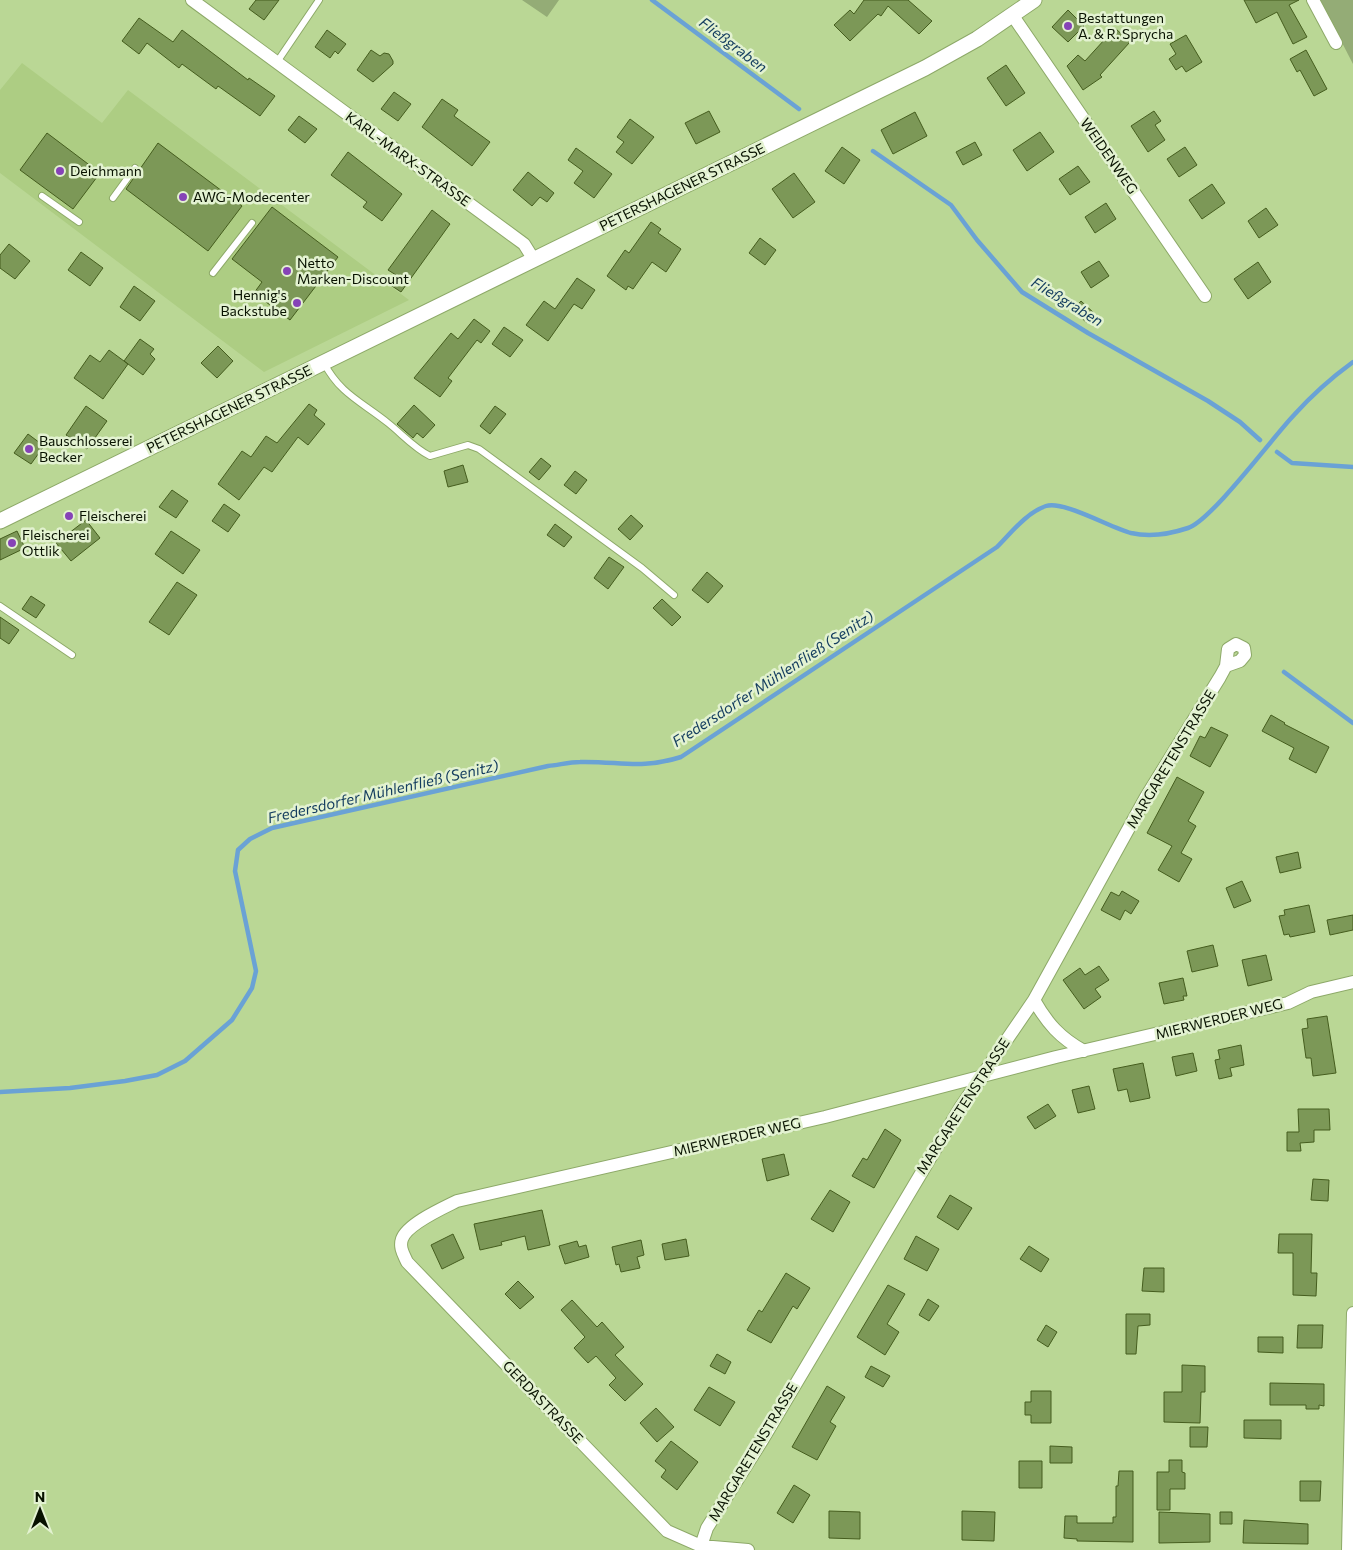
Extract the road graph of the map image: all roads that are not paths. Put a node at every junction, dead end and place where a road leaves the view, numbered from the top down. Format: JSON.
{"nodes":[{"id":1,"x":192,"y":0,"type":"edge"},
{"id":2,"x":319,"y":0,"type":"edge"},
{"id":3,"x":1034,"y":0,"type":"edge"},
{"id":4,"x":1313,"y":0,"type":"edge"},
{"id":5,"x":1013,"y":16,"type":"junction"},
{"id":6,"x":1336,"y":43,"type":"dead end"},
{"id":7,"x":277,"y":62,"type":"junction"},
{"id":8,"x":134,"y":168,"type":"dead end"},
{"id":9,"x":42,"y":196,"type":"dead end"},
{"id":10,"x":113,"y":198,"type":"dead end"},
{"id":11,"x":79,"y":222,"type":"dead end"},
{"id":12,"x":252,"y":223,"type":"dead end"},
{"id":13,"x":534,"y":260,"type":"junction"},
{"id":14,"x":214,"y":273,"type":"dead end"},
{"id":15,"x":1205,"y":296,"type":"dead end"},
{"id":16,"x":324,"y":362,"type":"junction"},
{"id":17,"x":0,"y":521,"type":"edge"},
{"id":18,"x":674,"y":595,"type":"dead end"},
{"id":19,"x":0,"y":606,"type":"edge"},
{"id":20,"x":72,"y":655,"type":"dead end"},
{"id":21,"x":1226,"y":666,"type":"dead end"},
{"id":22,"x":1353,"y":982,"type":"edge"},
{"id":23,"x":1034,"y":1000,"type":"junction"},
{"id":24,"x":1084,"y":1051,"type":"junction"},
{"id":25,"x":981,"y":1076,"type":"junction"},
{"id":26,"x":401,"y":1241,"type":"joint"},
{"id":27,"x":1353,"y":1313,"type":"edge"},
{"id":28,"x":701,"y":1546,"type":"junction"},
{"id":29,"x":748,"y":1550,"type":"edge"},
{"id":30,"x":1348,"y":1550,"type":"edge"}],
"edges":[{"from":1,"to":7,"type":"street","name":"KARL-MARX-STRASSE"},
{"from":2,"to":7,"type":"lane"},
{"from":3,"to":5,"type":"street","name":"PETERSHAGENER STRASSE"},
{"from":4,"to":6,"type":"street"},
{"from":5,"to":13,"type":"street","name":"PETERSHAGENER STRASSE"},
{"from":5,"to":15,"type":"street","name":"WEIDENWEG"},
{"from":7,"to":13,"type":"street","name":"KARL-MARX-STRASSE"},
{"from":8,"to":10,"type":"lane"},
{"from":9,"to":11,"type":"lane"},
{"from":12,"to":14,"type":"lane"},
{"from":13,"to":16,"type":"street","name":"PETERSHAGENER STRASSE"},
{"from":16,"to":17,"type":"street","name":"PETERSHAGENER STRASSE"},
{"from":16,"to":18,"type":"lane","name":"PETERSHAGENER STRASSE"},
{"from":19,"to":20,"type":"lane"},
{"from":21,"to":23,"type":"street","name":"MARGARETENSTRASSE"},
{"from":22,"to":24,"type":"street","name":"MIERWERDER WEG"},
{"from":23,"to":24,"type":"street"},
{"from":23,"to":25,"type":"street","name":"MARGARETENSTRASSE"},
{"from":24,"to":25,"type":"street","name":"MIERWERDER WEG"},
{"from":25,"to":26,"type":"street","name":"MIERWERDER WEG"},
{"from":25,"to":28,"type":"street","name":"MARGARETENSTRASSE"},
{"from":26,"to":28,"type":"street","name":"GERDASTRASSE"},
{"from":27,"to":30,"type":"street"},
{"from":28,"to":29,"type":"street","name":"GERDASTRASSE"}]}
